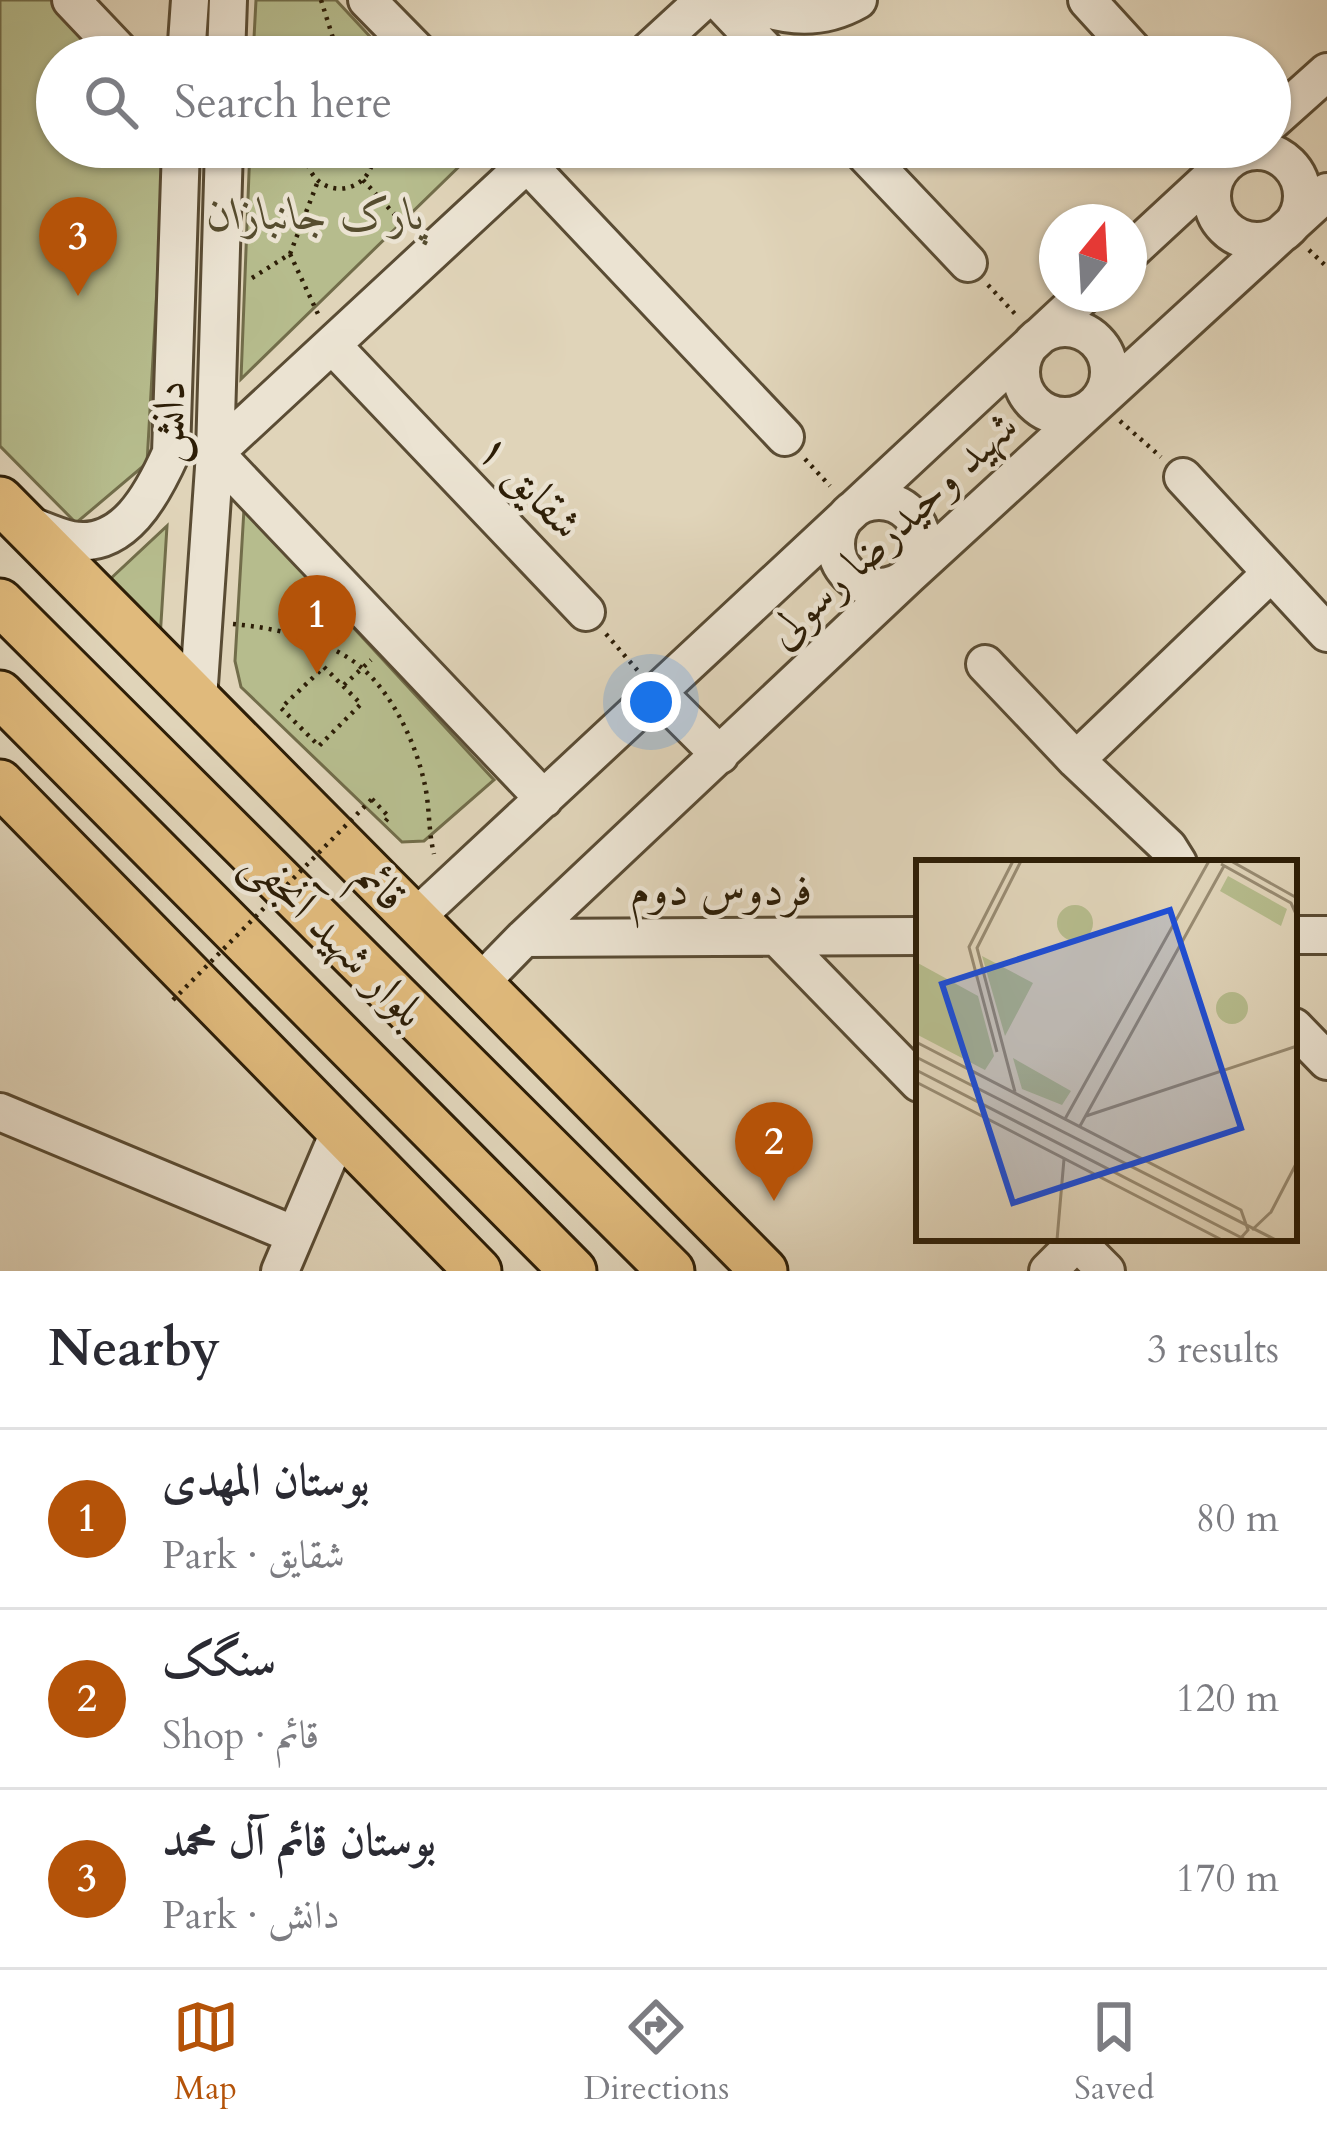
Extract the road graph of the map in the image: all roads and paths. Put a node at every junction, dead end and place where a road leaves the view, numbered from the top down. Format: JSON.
{"nodes":[{"id":1,"x":71,"y":0,"type":"edge"},
{"id":2,"x":190,"y":0,"type":"edge"},
{"id":3,"x":228,"y":0,"type":"edge"},
{"id":4,"x":321,"y":0,"type":"edge"},
{"id":5,"x":367,"y":0,"type":"edge"},
{"id":6,"x":704,"y":0,"type":"edge"},
{"id":7,"x":718,"y":0,"type":"edge"},
{"id":8,"x":745,"y":0,"type":"edge"},
{"id":9,"x":858,"y":0,"type":"edge"},
{"id":10,"x":1087,"y":0,"type":"edge"},
{"id":11,"x":105,"y":36,"type":"edge"},
{"id":12,"x":187,"y":36,"type":"edge"},
{"id":13,"x":227,"y":36,"type":"edge"},
{"id":14,"x":332,"y":36,"type":"edge"},
{"id":15,"x":402,"y":36,"type":"edge"},
{"id":16,"x":665,"y":36,"type":"edge"},
{"id":17,"x":752,"y":36,"type":"edge"},
{"id":18,"x":1120,"y":36,"type":"edge"},
{"id":19,"x":1327,"y":72,"type":"edge"},
{"id":20,"x":1291,"y":104,"type":"edge"},
{"id":21,"x":1291,"y":167,"type":"edge"},
{"id":22,"x":180,"y":168,"type":"edge"},
{"id":23,"x":223,"y":168,"type":"edge"},
{"id":24,"x":309,"y":168,"type":"edge"},
{"id":25,"x":371,"y":168,"type":"edge"},
{"id":26,"x":513,"y":168,"type":"edge"},
{"id":27,"x":542,"y":168,"type":"edge"},
{"id":28,"x":878,"y":168,"type":"edge"},
{"id":29,"x":1221,"y":168,"type":"edge"},
{"id":30,"x":1222,"y":168,"type":"edge"},
{"id":31,"x":363,"y":180,"type":"junction"},
{"id":32,"x":318,"y":181,"type":"junction"},
{"id":33,"x":1327,"y":192,"type":"edge"},
{"id":34,"x":1287,"y":229,"type":"junction"},
{"id":35,"x":1147,"y":236,"type":"edge"},
{"id":36,"x":290,"y":254,"type":"junction"},
{"id":37,"x":430,"y":254,"type":"junction"},
{"id":38,"x":968,"y":263,"type":"joint"},
{"id":39,"x":220,"y":287,"type":"junction"},
{"id":40,"x":1065,"y":312,"type":"edge"},
{"id":41,"x":1037,"y":338,"type":"junction"},
{"id":42,"x":332,"y":345,"type":"junction"},
{"id":43,"x":1097,"y":401,"type":"junction"},
{"id":44,"x":785,"y":437,"type":"joint"},
{"id":45,"x":171,"y":453,"type":"junction"},
{"id":46,"x":215,"y":453,"type":"junction"},
{"id":47,"x":1183,"y":476,"type":"joint"},
{"id":48,"x":853,"y":510,"type":"junction"},
{"id":49,"x":11,"y":512,"type":"edge"},
{"id":50,"x":1271,"y":573,"type":"junction"},
{"id":51,"x":908,"y":576,"type":"junction"},
{"id":52,"x":0,"y":602,"type":"edge"},
{"id":53,"x":586,"y":612,"type":"joint"},
{"id":54,"x":203,"y":624,"type":"junction"},
{"id":55,"x":1327,"y":633,"type":"edge"},
{"id":56,"x":985,"y":664,"type":"dead end"},
{"id":57,"x":324,"y":667,"type":"joint"},
{"id":58,"x":0,"y":694,"type":"edge"},
{"id":59,"x":658,"y":694,"type":"junction"},
{"id":60,"x":197,"y":699,"type":"junction"},
{"id":61,"x":721,"y":755,"type":"junction"},
{"id":62,"x":1076,"y":760,"type":"junction"},
{"id":63,"x":0,"y":783,"type":"edge"},
{"id":64,"x":544,"y":799,"type":"junction"},
{"id":65,"x":383,"y":824,"type":"dead end"},
{"id":66,"x":1176,"y":860,"type":"edge"},
{"id":67,"x":451,"y":884,"type":"junction"},
{"id":68,"x":415,"y":918,"type":"junction"},
{"id":69,"x":916,"y":936,"type":"edge"},
{"id":70,"x":777,"y":937,"type":"junction"},
{"id":71,"x":524,"y":938,"type":"junction"},
{"id":72,"x":479,"y":984,"type":"junction"},
{"id":73,"x":173,"y":1000,"type":"dead end"},
{"id":74,"x":1297,"y":1030,"type":"edge"},
{"id":75,"x":1327,"y":1061,"type":"edge"},
{"id":76,"x":916,"y":1080,"type":"edge"},
{"id":77,"x":0,"y":1112,"type":"edge"},
{"id":78,"x":340,"y":1130,"type":"junction"},
{"id":79,"x":295,"y":1235,"type":"junction"},
{"id":80,"x":1074,"y":1241,"type":"edge"},
{"id":81,"x":1076,"y":1241,"type":"edge"},
{"id":82,"x":280,"y":1271,"type":"edge"},
{"id":83,"x":478,"y":1271,"type":"edge"},
{"id":84,"x":573,"y":1271,"type":"edge"},
{"id":85,"x":671,"y":1271,"type":"edge"},
{"id":86,"x":764,"y":1271,"type":"edge"},
{"id":87,"x":1048,"y":1271,"type":"edge"},
{"id":88,"x":1106,"y":1271,"type":"edge"}],
"edges":[{"from":1,"to":11,"type":"street"},
{"from":2,"to":12,"type":"street"},
{"from":3,"to":13,"type":"street"},
{"from":4,"to":14,"type":"path"},
{"from":5,"to":15,"type":"street"},
{"from":6,"to":16,"type":"street"},
{"from":7,"to":17,"type":"street"},
{"from":8,"to":9,"type":"street"},
{"from":10,"to":18,"type":"street"},
{"from":19,"to":20,"type":"street"},
{"from":21,"to":34,"type":"street"},
{"from":22,"to":45,"type":"street","name":"دانش"},
{"from":23,"to":39,"type":"street","name":"دانش"},
{"from":24,"to":32,"type":"path"},
{"from":25,"to":31,"type":"path"},
{"from":26,"to":37,"type":"street"},
{"from":27,"to":44,"type":"street"},
{"from":28,"to":38,"type":"street"},
{"from":29,"to":34,"type":"street"},
{"from":30,"to":35,"type":"street"},
{"from":31,"to":32,"type":"path"},
{"from":31,"to":37,"type":"path"},
{"from":32,"to":36,"type":"path"},
{"from":33,"to":34,"type":"street","name":"شهید وحیدرضا رسولی"},
{"from":34,"to":43,"type":"street","name":"شهید وحیدرضا رسولی"},
{"from":36,"to":39,"type":"path"},
{"from":36,"to":42,"type":"path"},
{"from":37,"to":42,"type":"street"},
{"from":38,"to":41,"type":"path"},
{"from":39,"to":46,"type":"street","name":"دانش"},
{"from":40,"to":41,"type":"street","name":"شهید وحیدرضا رسولی"},
{"from":41,"to":43,"type":"street"},
{"from":41,"to":43,"type":"street"},
{"from":41,"to":48,"type":"street","name":"شهید وحیدرضا رسولی"},
{"from":42,"to":46,"type":"street"},
{"from":42,"to":53,"type":"street","name":"شقایق ۱"},
{"from":43,"to":47,"type":"path"},
{"from":43,"to":51,"type":"street","name":"شهید وحیدرضا رسولی"},
{"from":44,"to":48,"type":"path"},
{"from":45,"to":46,"type":"street"},
{"from":45,"to":49,"type":"street"},
{"from":46,"to":54,"type":"street","name":"دانش"},
{"from":46,"to":64,"type":"street"},
{"from":47,"to":50,"type":"street"},
{"from":48,"to":51,"type":"street"},
{"from":48,"to":51,"type":"street"},
{"from":48,"to":59,"type":"street","name":"شهید وحیدرضا رسولی"},
{"from":49,"to":60,"type":"main road","name":"قائم"},
{"from":50,"to":55,"type":"street"},
{"from":50,"to":62,"type":"street"},
{"from":51,"to":61,"type":"street","name":"شهید وحیدرضا رسولی"},
{"from":52,"to":85,"type":"main road","name":"بلوار شهید آنجفی"},
{"from":53,"to":59,"type":"path"},
{"from":54,"to":60,"type":"street","name":"دانش"},
{"from":54,"to":67,"type":"path"},
{"from":56,"to":62,"type":"street"},
{"from":57,"to":57,"type":"path"},
{"from":58,"to":84,"type":"main road","name":"بلوار شهید آنجفی"},
{"from":59,"to":61,"type":"street"},
{"from":59,"to":64,"type":"street","name":"شهید وحیدرضا رسولی"},
{"from":60,"to":68,"type":"main road","name":"قائم"},
{"from":61,"to":71,"type":"street","name":"شهید وحیدرضا رسولی"},
{"from":62,"to":66,"type":"street"},
{"from":63,"to":78,"type":"main road"},
{"from":64,"to":67,"type":"street","name":"شهید وحیدرضا رسولی"},
{"from":65,"to":73,"type":"path","bridge":true},
{"from":67,"to":68,"type":"street","name":"شهید وحیدرضا رسولی"},
{"from":68,"to":72,"type":"main road","name":"قائم"},
{"from":69,"to":70,"type":"street","name":"فردوس دوم"},
{"from":70,"to":71,"type":"street","name":"فردوس دوم"},
{"from":70,"to":76,"type":"street"},
{"from":71,"to":72,"type":"street","name":"شهید وحیدرضا رسولی"},
{"from":72,"to":86,"type":"main road","name":"قائم"},
{"from":74,"to":75,"type":"street"},
{"from":77,"to":79,"type":"street"},
{"from":78,"to":79,"type":"street"},
{"from":78,"to":83,"type":"main road"},
{"from":79,"to":82,"type":"street"},
{"from":80,"to":87,"type":"street"},
{"from":81,"to":88,"type":"street"}]}
